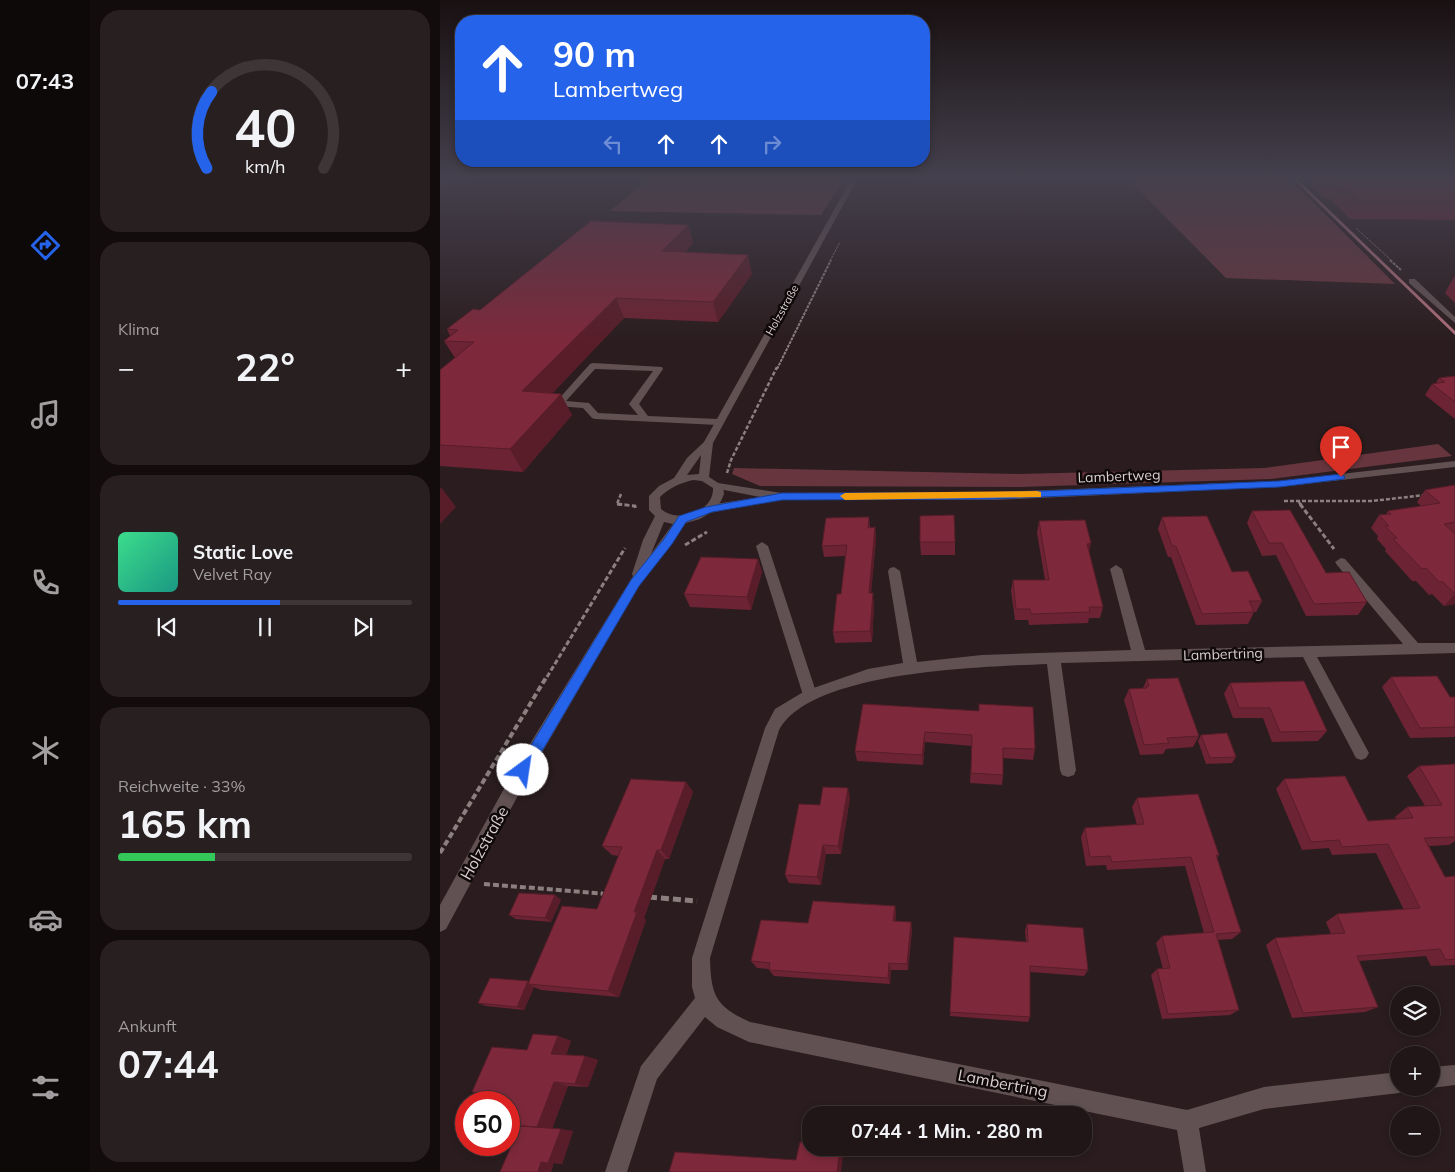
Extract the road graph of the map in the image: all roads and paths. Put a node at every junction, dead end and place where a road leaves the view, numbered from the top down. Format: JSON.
{"nodes":[{"id":1,"x":825,"y":231,"type":"edge"},
{"id":2,"x":1359,"y":231,"type":"edge"},
{"id":3,"x":842,"y":238,"type":"dead end"},
{"id":4,"x":1412,"y":281,"type":"joint"},
{"id":5,"x":1455,"y":321,"type":"edge"},
{"id":6,"x":645,"y":418,"type":"junction"},
{"id":7,"x":718,"y":422,"type":"junction"},
{"id":8,"x":708,"y":444,"type":"junction"},
{"id":9,"x":731,"y":460,"type":"dead end"},
{"id":10,"x":1455,"y":464,"type":"edge"},
{"id":11,"x":704,"y":478,"type":"junction"},
{"id":12,"x":678,"y":480,"type":"junction"},
{"id":13,"x":718,"y":486,"type":"junction"},
{"id":14,"x":782,"y":497,"type":"junction"},
{"id":15,"x":1298,"y":501,"type":"dead end"},
{"id":16,"x":709,"y":509,"type":"junction"},
{"id":17,"x":661,"y":516,"type":"junction"},
{"id":18,"x":683,"y":519,"type":"junction"},
{"id":19,"x":762,"y":546,"type":"dead end"},
{"id":20,"x":626,"y":547,"type":"dead end"},
{"id":21,"x":1341,"y":562,"type":"joint"},
{"id":22,"x":1116,"y":569,"type":"dead end"},
{"id":23,"x":894,"y":571,"type":"dead end"},
{"id":24,"x":635,"y":583,"type":"junction"},
{"id":25,"x":1455,"y":648,"type":"edge"},
{"id":26,"x":1416,"y":650,"type":"junction"},
{"id":27,"x":1306,"y":652,"type":"junction"},
{"id":28,"x":1140,"y":657,"type":"junction"},
{"id":29,"x":1053,"y":658,"type":"junction"},
{"id":30,"x":911,"y":668,"type":"junction"},
{"id":31,"x":810,"y":694,"type":"junction"},
{"id":32,"x":1362,"y":753,"type":"dead end"},
{"id":33,"x":1068,"y":770,"type":"dead end"},
{"id":34,"x":440,"y":853,"type":"edge"},
{"id":35,"x":462,"y":883,"type":"junction"},
{"id":36,"x":610,"y":894,"type":"edge"},
{"id":37,"x":639,"y":896,"type":"edge"},
{"id":38,"x":718,"y":902,"type":"junction"},
{"id":39,"x":440,"y":922,"type":"edge"},
{"id":40,"x":705,"y":1001,"type":"junction"},
{"id":41,"x":1455,"y":1075,"type":"edge"},
{"id":42,"x":1440,"y":1077,"type":"edge"},
{"id":43,"x":1390,"y":1083,"type":"edge"},
{"id":44,"x":1187,"y":1121,"type":"junction"},
{"id":45,"x":616,"y":1172,"type":"edge"},
{"id":46,"x":1195,"y":1172,"type":"edge"}],
"edges":[{"from":1,"to":7,"type":"street","name":"Holzstraße"},
{"from":2,"to":4,"type":"path"},
{"from":3,"to":9,"type":"path"},
{"from":4,"to":5,"type":"street"},
{"from":6,"to":6,"type":"street"},
{"from":6,"to":7,"type":"street"},
{"from":7,"to":8,"type":"street","name":"Holzstraße"},
{"from":8,"to":11,"type":"street","name":"Holzstraße"},
{"from":8,"to":12,"type":"street","name":"Holzstraße"},
{"from":10,"to":14,"type":"street","name":"Lambertweg"},
{"from":11,"to":12,"type":"street","name":"Holzstraße"},
{"from":11,"to":13,"type":"street"},
{"from":12,"to":17,"type":"street","name":"Holzstraße"},
{"from":13,"to":14,"type":"street","name":"Lambertweg"},
{"from":13,"to":16,"type":"street"},
{"from":14,"to":16,"type":"street","name":"Lambertweg"},
{"from":15,"to":21,"type":"path"},
{"from":16,"to":18,"type":"street"},
{"from":17,"to":18,"type":"street"},
{"from":17,"to":24,"type":"street","name":"Holzstraße"},
{"from":18,"to":24,"type":"street","name":"Holzstraße"},
{"from":19,"to":31,"type":"street"},
{"from":20,"to":34,"type":"path"},
{"from":21,"to":26,"type":"street"},
{"from":22,"to":28,"type":"street"},
{"from":23,"to":30,"type":"street"},
{"from":24,"to":35,"type":"street","name":"Holzstraße"},
{"from":25,"to":26,"type":"street","name":"Lambertring"},
{"from":26,"to":27,"type":"street","name":"Lambertring"},
{"from":27,"to":28,"type":"street","name":"Lambertring"},
{"from":27,"to":32,"type":"street"},
{"from":28,"to":29,"type":"street","name":"Lambertring"},
{"from":29,"to":30,"type":"street","name":"Lambertring"},
{"from":29,"to":33,"type":"street"},
{"from":30,"to":31,"type":"street","name":"Lambertring"},
{"from":31,"to":38,"type":"street","name":"Lambertring"},
{"from":35,"to":36,"type":"path"},
{"from":35,"to":39,"type":"street","name":"Holzstraße"},
{"from":37,"to":38,"type":"path"},
{"from":38,"to":40,"type":"street","name":"Lambertring"},
{"from":40,"to":44,"type":"street","name":"Lambertring"},
{"from":40,"to":45,"type":"street"},
{"from":41,"to":42,"type":"street"},
{"from":43,"to":44,"type":"street","name":"Lambertring"},
{"from":44,"to":46,"type":"street"}]}
